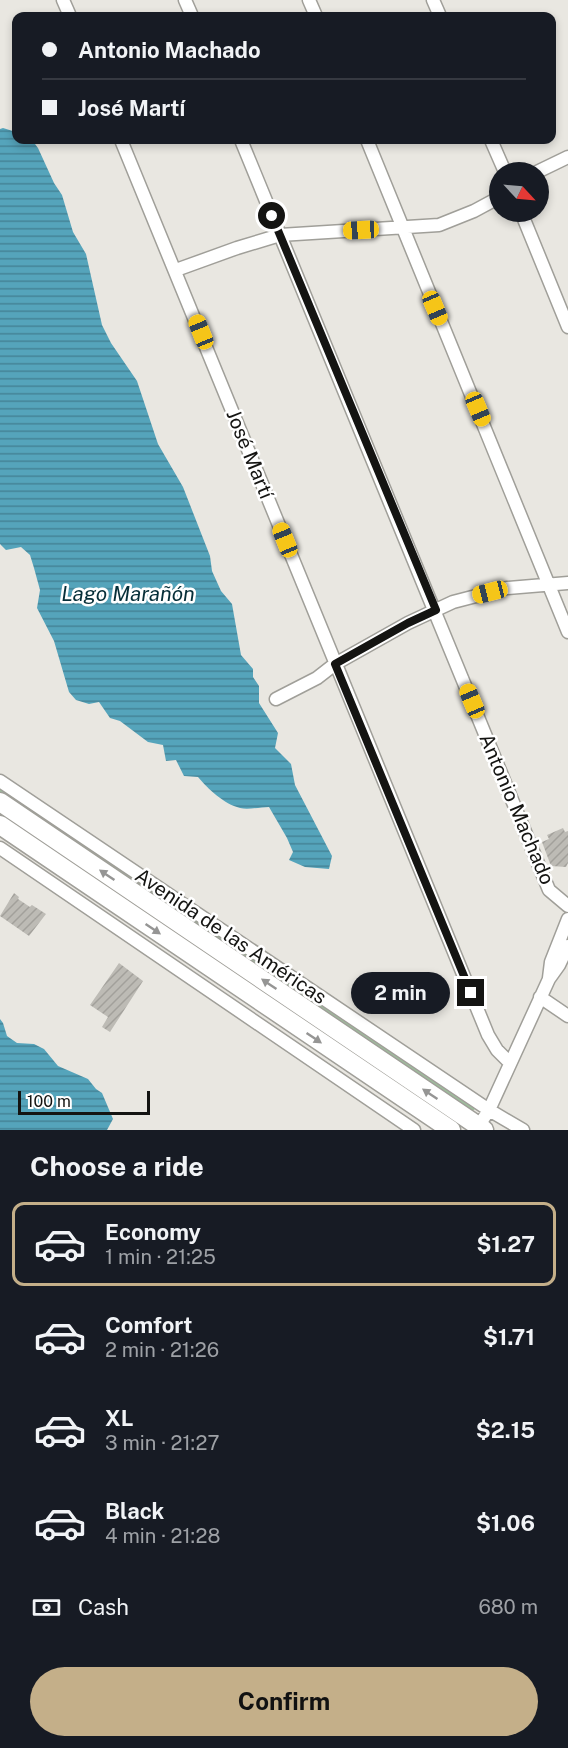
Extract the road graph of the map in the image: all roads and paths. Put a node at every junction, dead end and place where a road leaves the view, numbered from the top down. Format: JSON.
{"nodes":[{"id":1,"x":123,"y":144,"type":"edge"},
{"id":2,"x":243,"y":144,"type":"edge"},
{"id":3,"x":369,"y":144,"type":"edge"},
{"id":4,"x":493,"y":144,"type":"edge"},
{"id":5,"x":568,"y":157,"type":"edge"},
{"id":6,"x":501,"y":162,"type":"edge"},
{"id":7,"x":549,"y":166,"type":"edge"},
{"id":8,"x":489,"y":203,"type":"edge"},
{"id":9,"x":525,"y":222,"type":"edge"},
{"id":10,"x":402,"y":228,"type":"junction"},
{"id":11,"x":280,"y":235,"type":"junction"},
{"id":12,"x":176,"y":270,"type":"junction"},
{"id":13,"x":568,"y":327,"type":"edge"},
{"id":14,"x":568,"y":583,"type":"edge"},
{"id":15,"x":548,"y":585,"type":"junction"},
{"id":16,"x":436,"y":610,"type":"junction"},
{"id":17,"x":568,"y":632,"type":"edge"},
{"id":18,"x":335,"y":664,"type":"junction"},
{"id":19,"x":276,"y":699,"type":"dead end"},
{"id":20,"x":0,"y":781,"type":"edge"},
{"id":21,"x":0,"y":802,"type":"edge"},
{"id":22,"x":0,"y":825,"type":"edge"},
{"id":23,"x":0,"y":848,"type":"edge"},
{"id":24,"x":568,"y":906,"type":"edge"},
{"id":25,"x":568,"y":919,"type":"edge"},
{"id":26,"x":568,"y":946,"type":"edge"},
{"id":27,"x":549,"y":979,"type":"junction"},
{"id":28,"x":540,"y":997,"type":"junction"},
{"id":29,"x":568,"y":1016,"type":"edge"},
{"id":30,"x":510,"y":1063,"type":"junction"},
{"id":31,"x":489,"y":1110,"type":"junction"},
{"id":32,"x":480,"y":1129,"type":"edge"},
{"id":33,"x":414,"y":1130,"type":"edge"},
{"id":34,"x":451,"y":1130,"type":"edge"},
{"id":35,"x":523,"y":1130,"type":"edge"}],
"edges":[{"from":1,"to":12,"type":"street","name":"José Martí"},
{"from":2,"to":11,"type":"street","name":"Antonio Machado"},
{"from":3,"to":10,"type":"street"},
{"from":4,"to":6,"type":"street"},
{"from":5,"to":7,"type":"street"},
{"from":8,"to":10,"type":"street"},
{"from":9,"to":13,"type":"street"},
{"from":10,"to":11,"type":"street"},
{"from":10,"to":15,"type":"street"},
{"from":11,"to":12,"type":"street"},
{"from":11,"to":16,"type":"street","name":"Antonio Machado"},
{"from":12,"to":18,"type":"street","name":"José Martí"},
{"from":14,"to":15,"type":"street"},
{"from":15,"to":16,"type":"street"},
{"from":15,"to":17,"type":"street"},
{"from":16,"to":18,"type":"street"},
{"from":16,"to":24,"type":"street","name":"Antonio Machado"},
{"from":18,"to":19,"type":"street"},
{"from":18,"to":30,"type":"street","name":"José Martí"},
{"from":20,"to":31,"type":"street","name":"Avenida de las Américas"},
{"from":32,"to":21,"type":"highway","name":"Avenida de las Américas","one_way":true},
{"from":22,"to":34,"type":"highway","name":"Avenida de las Américas","one_way":true},
{"from":23,"to":33,"type":"street"},
{"from":25,"to":27,"type":"street"},
{"from":26,"to":27,"type":"street"},
{"from":27,"to":28,"type":"street"},
{"from":28,"to":29,"type":"street"},
{"from":28,"to":30,"type":"street"},
{"from":30,"to":31,"type":"street"},
{"from":31,"to":32,"type":"street"},
{"from":31,"to":35,"type":"street","name":"Avenida de las Américas"}]}
